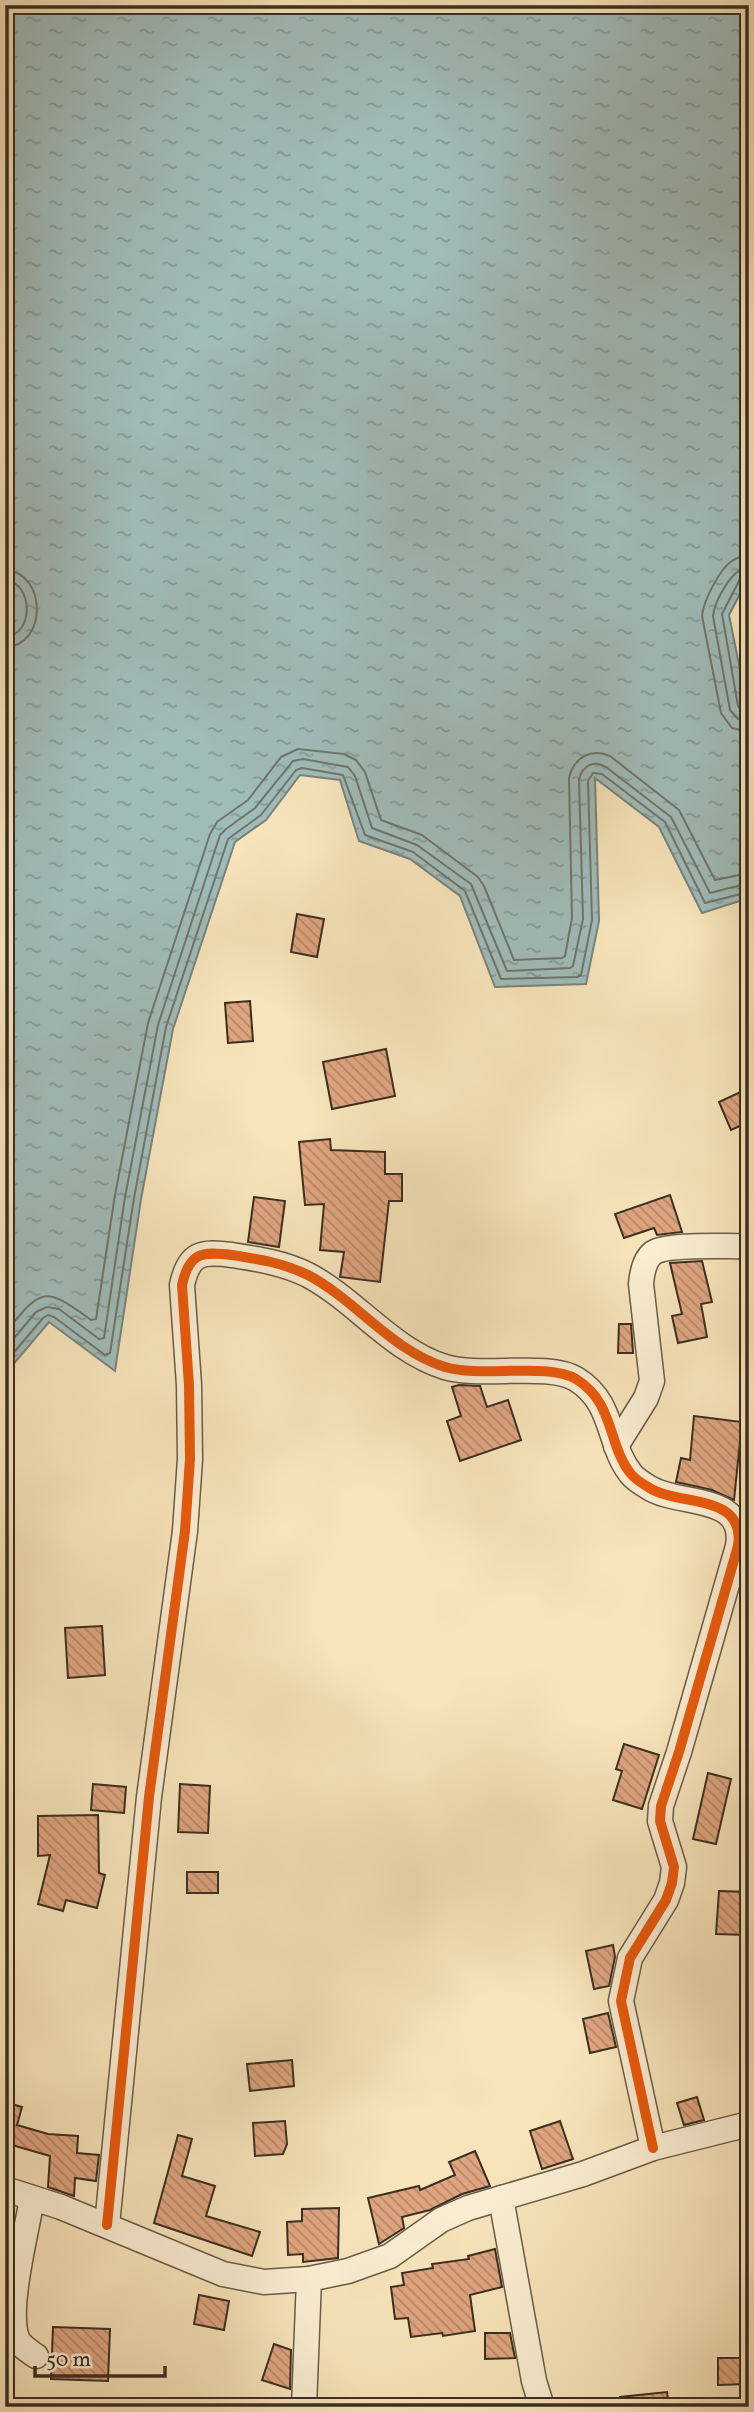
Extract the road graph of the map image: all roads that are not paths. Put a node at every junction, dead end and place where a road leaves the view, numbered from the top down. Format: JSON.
{"nodes":[{"id":1,"x":749,"y":1247,"type":"edge"},
{"id":2,"x":616,"y":1446,"type":"junction"},
{"id":3,"x":749,"y":2124,"type":"edge"},
{"id":4,"x":653,"y":2148,"type":"junction"},
{"id":5,"x":5,"y":2189,"type":"edge"},
{"id":6,"x":33,"y":2198,"type":"junction"},
{"id":7,"x":501,"y":2198,"type":"junction"},
{"id":8,"x":107,"y":2225,"type":"junction"},
{"id":9,"x":309,"y":2278,"type":"junction"},
{"id":10,"x":36,"y":2357,"type":"dead end"},
{"id":11,"x":304,"y":2407,"type":"edge"},
{"id":12,"x":542,"y":2407,"type":"edge"}],
"edges":[{"from":1,"to":2,"type":"street"},
{"from":2,"to":4,"type":"street"},
{"from":2,"to":8,"type":"street"},
{"from":3,"to":4,"type":"street"},
{"from":4,"to":7,"type":"street"},
{"from":5,"to":6,"type":"street"},
{"from":6,"to":8,"type":"street"},
{"from":6,"to":10,"type":"street"},
{"from":7,"to":9,"type":"street"},
{"from":7,"to":12,"type":"street"},
{"from":8,"to":9,"type":"street"},
{"from":9,"to":11,"type":"street"}]}
